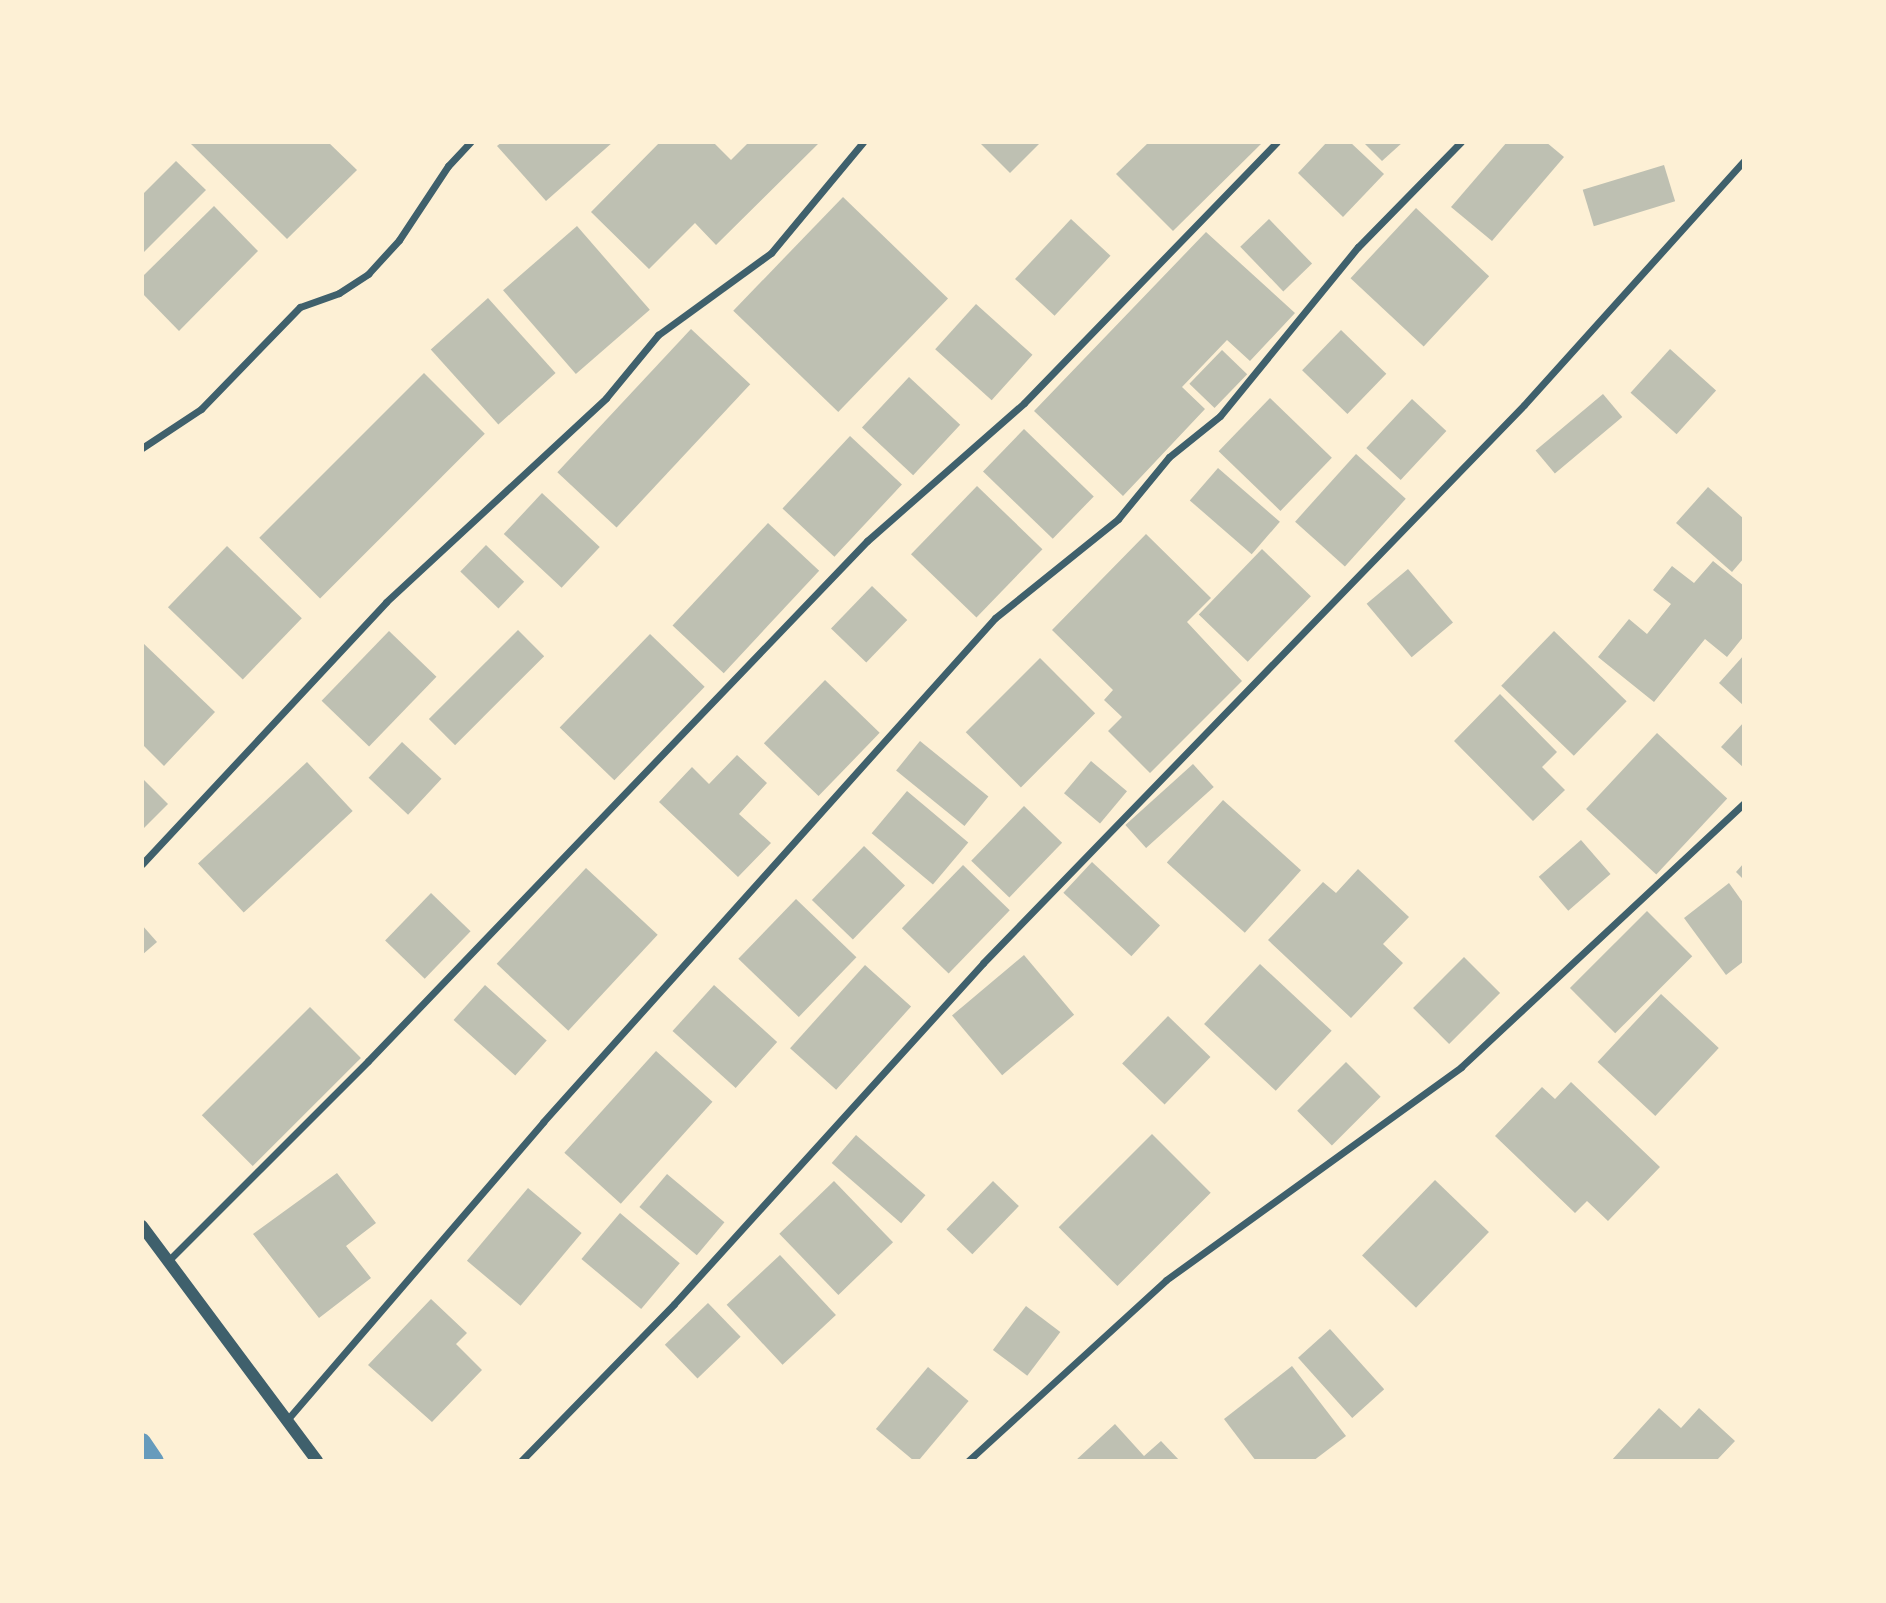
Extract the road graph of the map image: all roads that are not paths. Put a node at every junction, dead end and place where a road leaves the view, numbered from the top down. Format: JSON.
{"nodes":[{"id":1,"x":470,"y":142,"type":"edge"},
{"id":2,"x":863,"y":142,"type":"edge"},
{"id":3,"x":1277,"y":142,"type":"edge"},
{"id":4,"x":1461,"y":142,"type":"edge"},
{"id":5,"x":1744,"y":161,"type":"edge"},
{"id":6,"x":142,"y":448,"type":"edge"},
{"id":7,"x":1744,"y":803,"type":"edge"},
{"id":8,"x":142,"y":864,"type":"edge"},
{"id":9,"x":142,"y":1226,"type":"edge"},
{"id":10,"x":167,"y":1262,"type":"junction"},
{"id":11,"x":287,"y":1420,"type":"junction"},
{"id":12,"x":317,"y":1461,"type":"edge"},
{"id":13,"x":521,"y":1461,"type":"edge"},
{"id":14,"x":968,"y":1461,"type":"edge"}],
"edges":[{"from":1,"to":6,"type":"street"},
{"from":2,"to":8,"type":"street"},
{"from":3,"to":10,"type":"street"},
{"from":4,"to":11,"type":"street"},
{"from":5,"to":13,"type":"street"},
{"from":7,"to":14,"type":"street"},
{"from":9,"to":10,"type":"street"},
{"from":10,"to":11,"type":"street"},
{"from":11,"to":12,"type":"street"}]}
